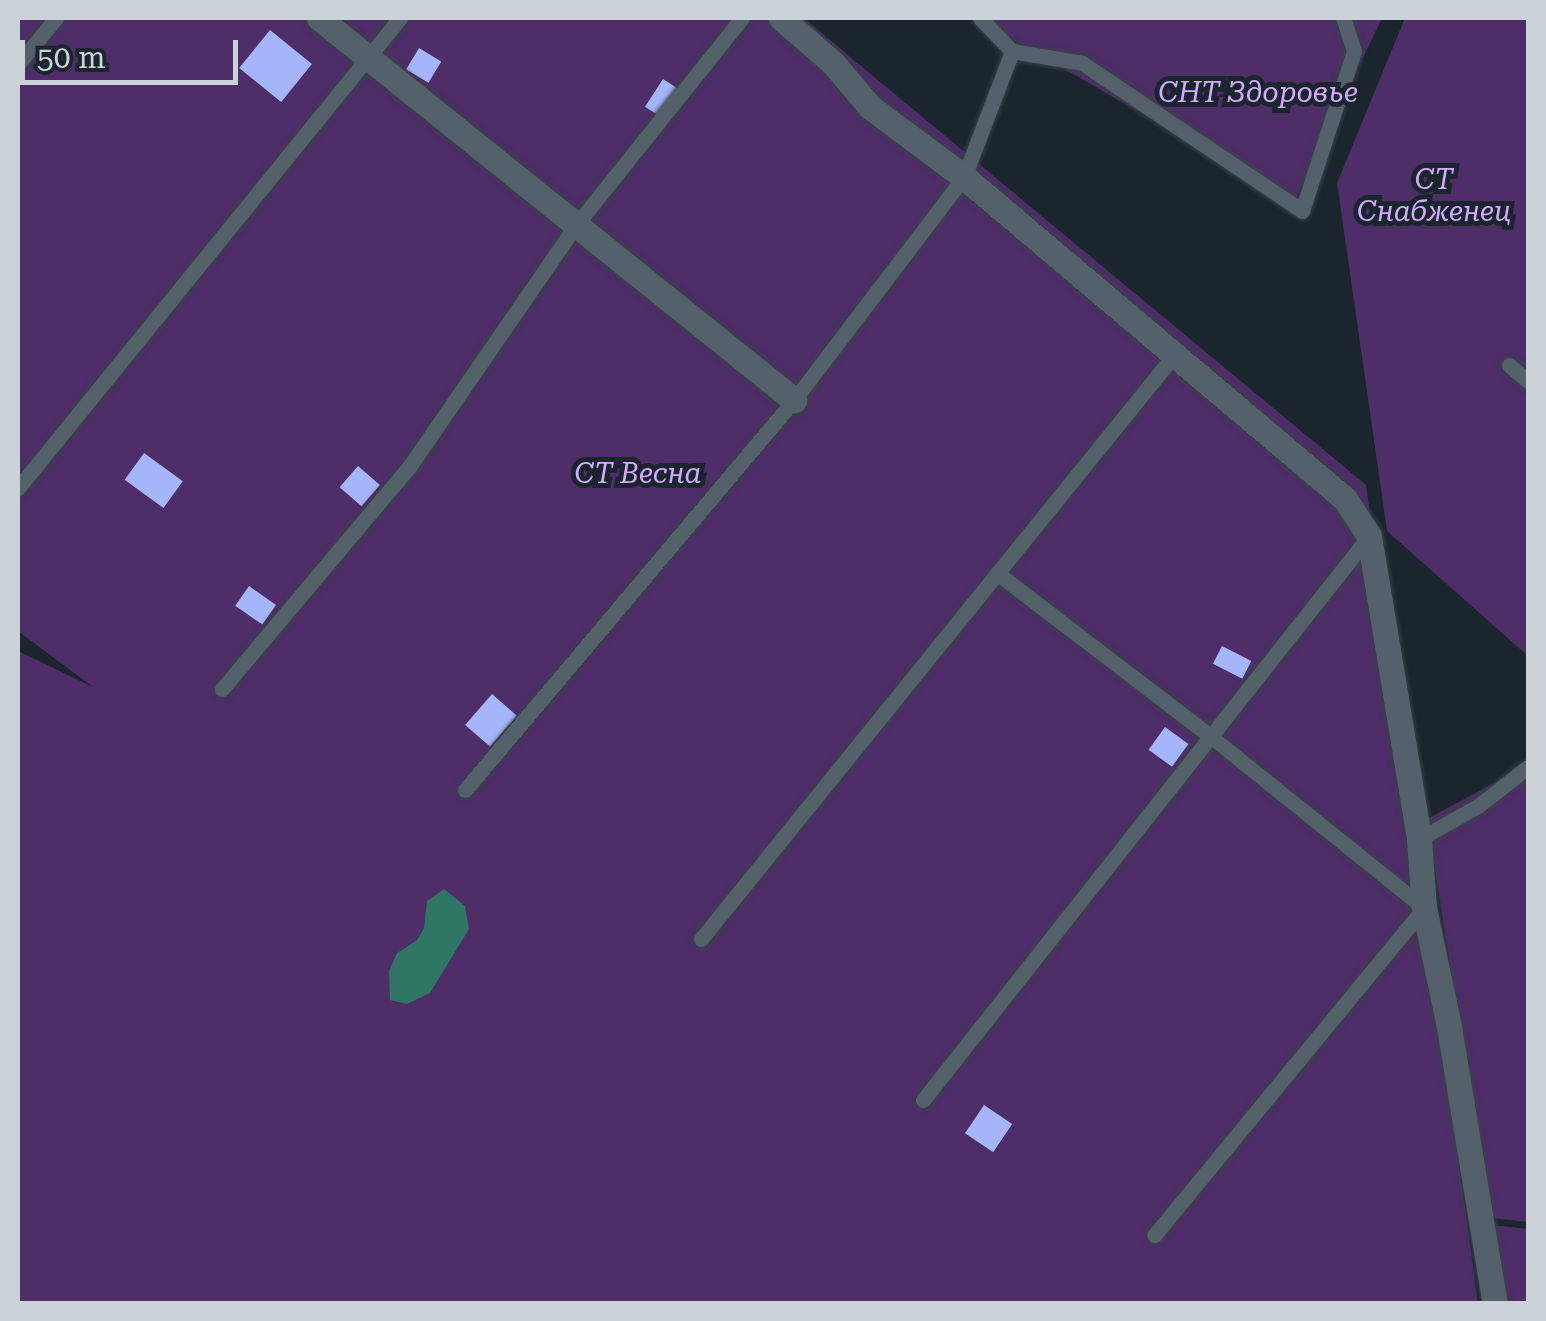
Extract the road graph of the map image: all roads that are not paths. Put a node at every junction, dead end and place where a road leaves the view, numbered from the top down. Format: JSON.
{"nodes":[{"id":1,"x":56,"y":18,"type":"edge"},
{"id":2,"x":319,"y":18,"type":"edge"},
{"id":3,"x":400,"y":18,"type":"edge"},
{"id":4,"x":742,"y":18,"type":"edge"},
{"id":5,"x":782,"y":18,"type":"edge"},
{"id":6,"x":980,"y":18,"type":"edge"},
{"id":7,"x":1343,"y":18,"type":"edge"},
{"id":8,"x":1012,"y":50,"type":"junction"},
{"id":9,"x":367,"y":56,"type":"junction"},
{"id":10,"x":18,"y":64,"type":"edge"},
{"id":11,"x":964,"y":178,"type":"junction"},
{"id":12,"x":576,"y":224,"type":"junction"},
{"id":13,"x":1174,"y":355,"type":"junction"},
{"id":14,"x":1509,"y":365,"type":"dead end"},
{"id":15,"x":1528,"y":381,"type":"edge"},
{"id":16,"x":794,"y":400,"type":"junction"},
{"id":17,"x":18,"y":488,"type":"edge"},
{"id":18,"x":1370,"y":536,"type":"junction"},
{"id":19,"x":997,"y":574,"type":"junction"},
{"id":20,"x":222,"y":690,"type":"dead end"},
{"id":21,"x":1209,"y":734,"type":"junction"},
{"id":22,"x":1528,"y":767,"type":"edge"},
{"id":23,"x":465,"y":790,"type":"dead end"},
{"id":24,"x":1419,"y":840,"type":"junction"},
{"id":25,"x":1424,"y":908,"type":"junction"},
{"id":26,"x":701,"y":939,"type":"dead end"},
{"id":27,"x":923,"y":1100,"type":"dead end"},
{"id":28,"x":1154,"y":1235,"type":"dead end"},
{"id":29,"x":1495,"y":1304,"type":"edge"}],
"edges":[{"from":1,"to":10,"type":"lane"},
{"from":2,"to":9,"type":"street"},
{"from":3,"to":9,"type":"lane"},
{"from":4,"to":12,"type":"lane"},
{"from":5,"to":11,"type":"street"},
{"from":6,"to":8,"type":"lane"},
{"from":7,"to":8,"type":"lane"},
{"from":8,"to":11,"type":"lane"},
{"from":9,"to":12,"type":"street"},
{"from":9,"to":17,"type":"lane"},
{"from":11,"to":13,"type":"street"},
{"from":11,"to":16,"type":"lane"},
{"from":12,"to":16,"type":"street"},
{"from":12,"to":20,"type":"lane"},
{"from":13,"to":18,"type":"street"},
{"from":13,"to":19,"type":"lane"},
{"from":14,"to":15,"type":"lane"},
{"from":16,"to":23,"type":"lane"},
{"from":18,"to":21,"type":"lane"},
{"from":18,"to":24,"type":"street"},
{"from":19,"to":21,"type":"lane"},
{"from":19,"to":26,"type":"lane"},
{"from":21,"to":25,"type":"lane"},
{"from":21,"to":27,"type":"lane"},
{"from":22,"to":24,"type":"lane"},
{"from":24,"to":25,"type":"street"},
{"from":25,"to":28,"type":"lane"},
{"from":25,"to":29,"type":"street"}]}
